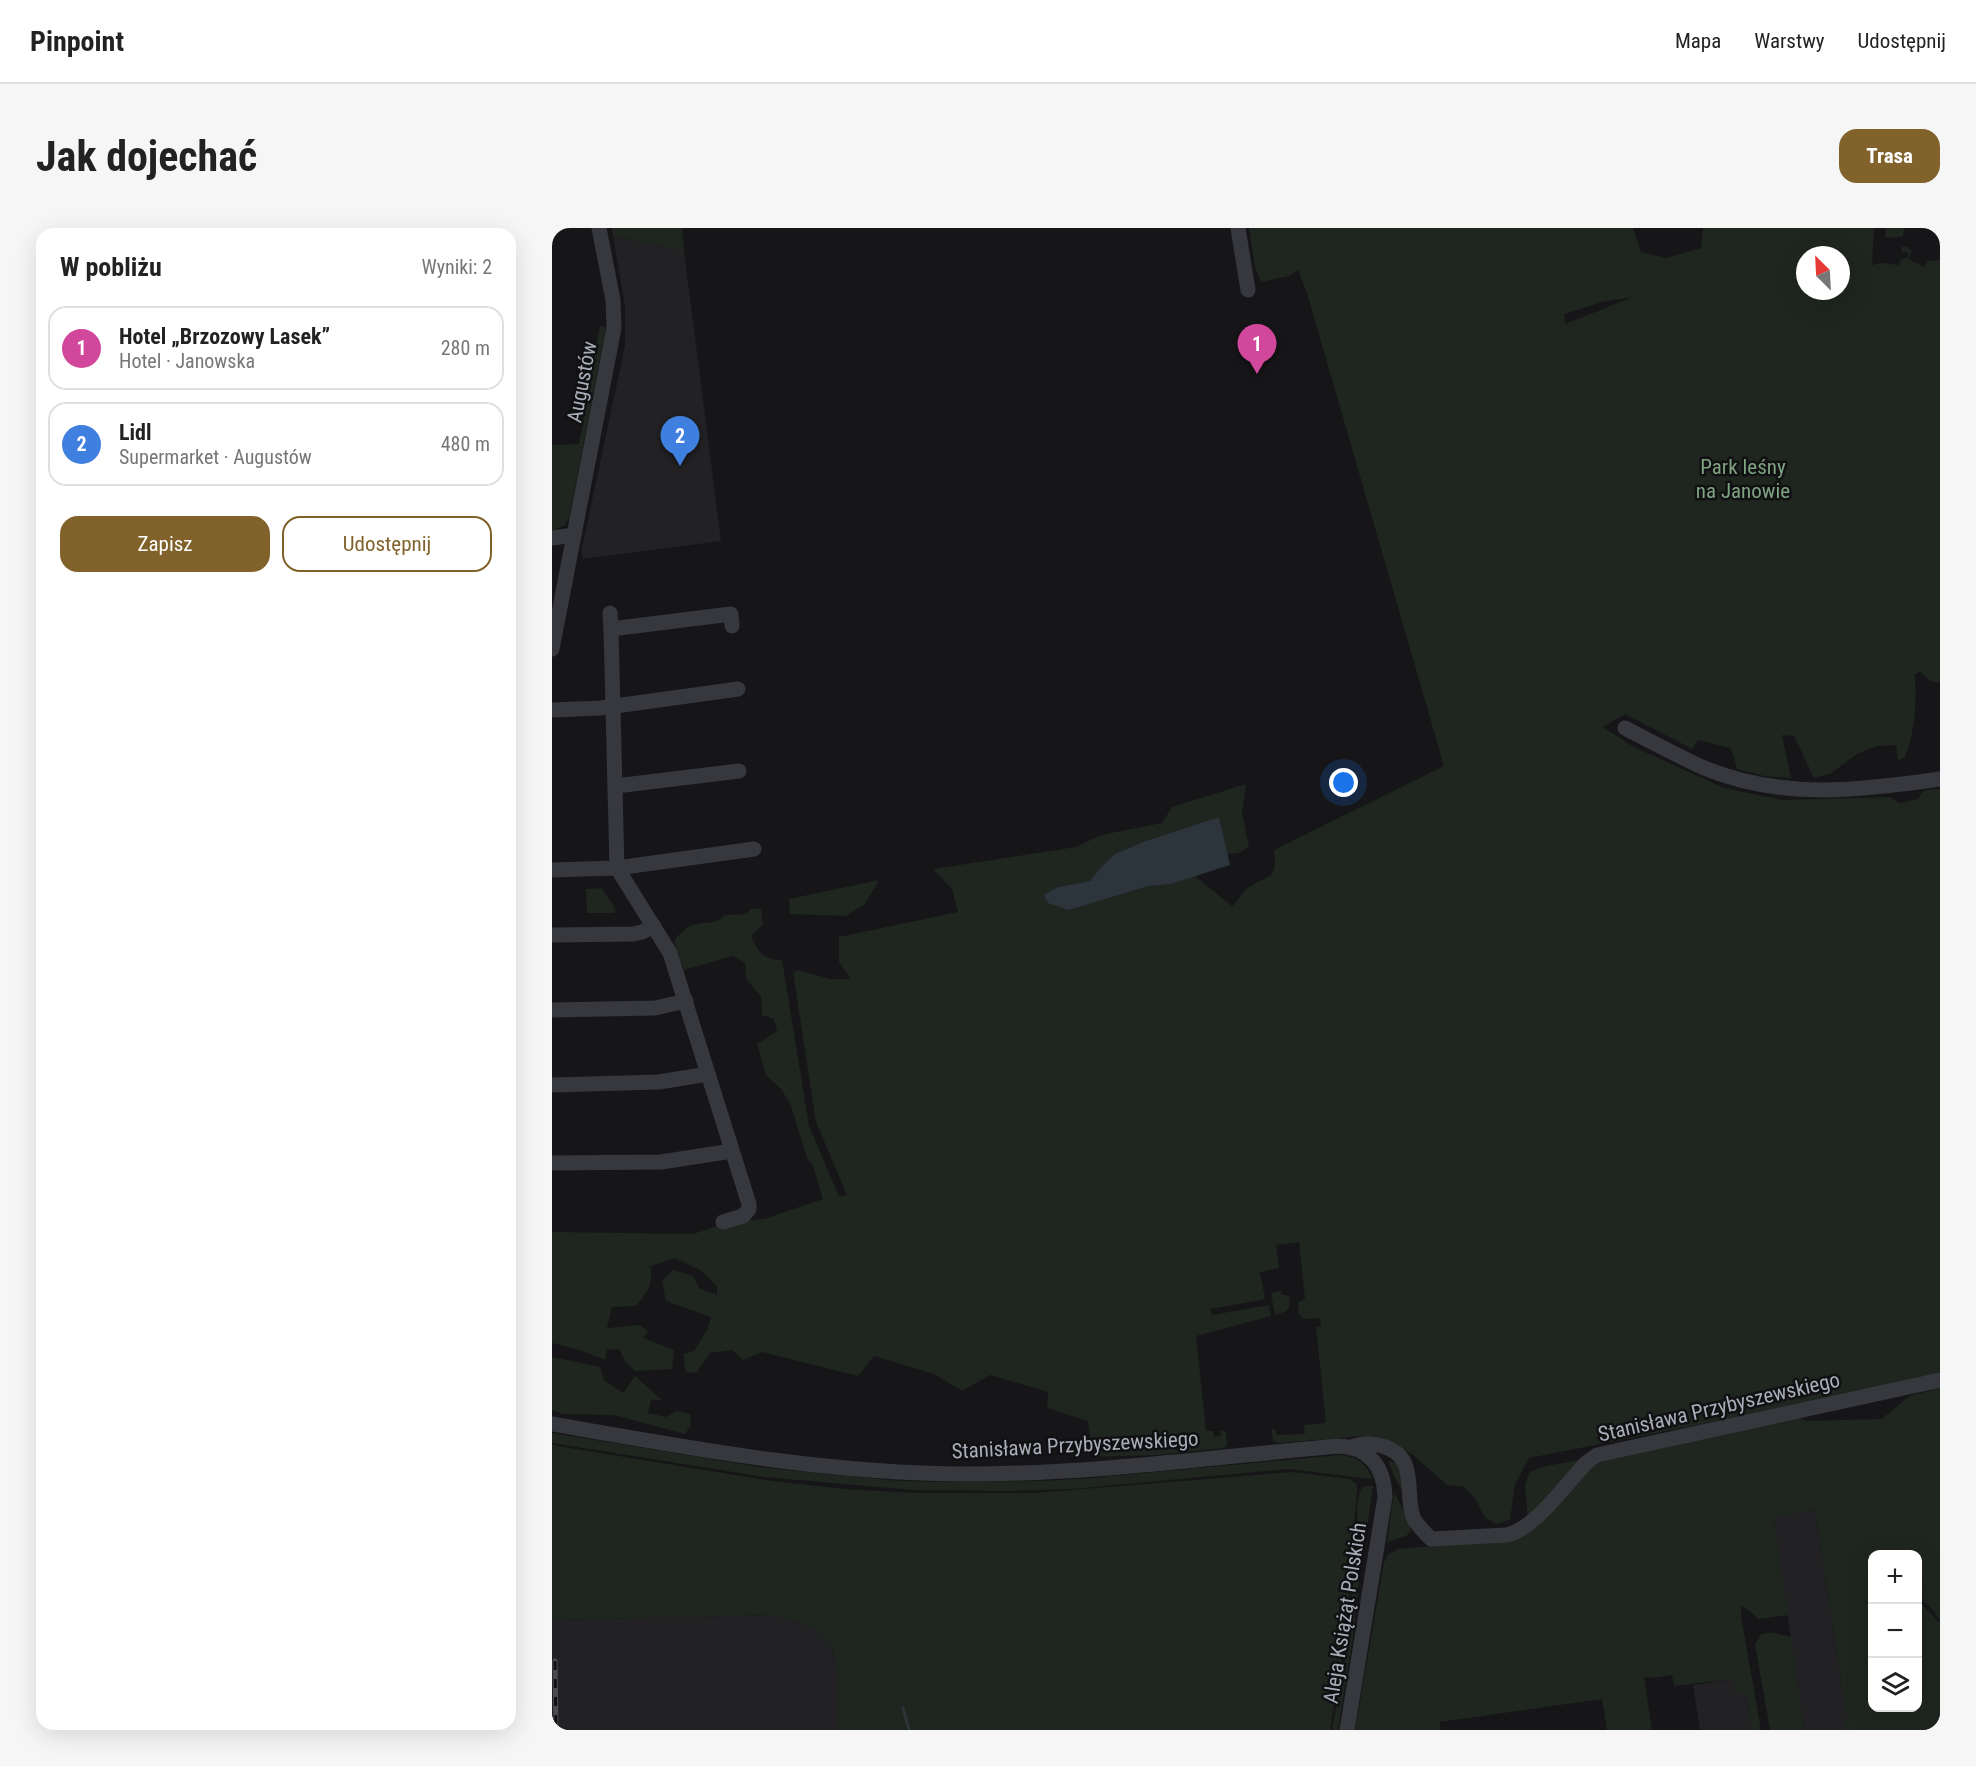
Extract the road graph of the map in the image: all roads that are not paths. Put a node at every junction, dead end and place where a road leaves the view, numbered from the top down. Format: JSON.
{"nodes":[{"id":1,"x":599,"y":228,"type":"edge"},
{"id":2,"x":1238,"y":228,"type":"edge"},
{"id":3,"x":1248,"y":290,"type":"dead end"},
{"id":4,"x":574,"y":535,"type":"junction"},
{"id":5,"x":552,"y":538,"type":"edge"},
{"id":6,"x":610,"y":613,"type":"dead end"},
{"id":7,"x":732,"y":626,"type":"dead end"},
{"id":8,"x":611,"y":629,"type":"junction"},
{"id":9,"x":552,"y":650,"type":"edge"},
{"id":10,"x":738,"y":689,"type":"dead end"},
{"id":11,"x":613,"y":705,"type":"junction"},
{"id":12,"x":552,"y":710,"type":"edge"},
{"id":13,"x":1624,"y":728,"type":"dead end"},
{"id":14,"x":739,"y":771,"type":"dead end"},
{"id":15,"x":1940,"y":779,"type":"edge"},
{"id":16,"x":616,"y":786,"type":"junction"},
{"id":17,"x":754,"y":849,"type":"dead end"},
{"id":18,"x":617,"y":868,"type":"junction"},
{"id":19,"x":552,"y":870,"type":"edge"},
{"id":20,"x":654,"y":926,"type":"junction"},
{"id":21,"x":552,"y":935,"type":"edge"},
{"id":22,"x":686,"y":1001,"type":"junction"},
{"id":23,"x":552,"y":1010,"type":"edge"},
{"id":24,"x":708,"y":1074,"type":"junction"},
{"id":25,"x":552,"y":1085,"type":"edge"},
{"id":26,"x":732,"y":1151,"type":"junction"},
{"id":27,"x":552,"y":1163,"type":"edge"},
{"id":28,"x":723,"y":1222,"type":"dead end"},
{"id":29,"x":1940,"y":1380,"type":"edge"},
{"id":30,"x":552,"y":1424,"type":"edge"},
{"id":31,"x":1351,"y":1447,"type":"junction"},
{"id":32,"x":1347,"y":1730,"type":"edge"}],
"edges":[{"from":1,"to":4,"type":"street","name":"Augustów"},
{"from":2,"to":3,"type":"street"},
{"from":4,"to":5,"type":"street"},
{"from":4,"to":9,"type":"street","name":"Augustów"},
{"from":6,"to":8,"type":"street"},
{"from":7,"to":8,"type":"street"},
{"from":8,"to":11,"type":"street"},
{"from":10,"to":11,"type":"street"},
{"from":11,"to":12,"type":"street"},
{"from":11,"to":16,"type":"street"},
{"from":13,"to":15,"type":"street"},
{"from":14,"to":16,"type":"street"},
{"from":16,"to":18,"type":"street"},
{"from":17,"to":18,"type":"street"},
{"from":18,"to":19,"type":"street"},
{"from":18,"to":20,"type":"street"},
{"from":20,"to":21,"type":"street"},
{"from":20,"to":22,"type":"street"},
{"from":22,"to":23,"type":"street"},
{"from":22,"to":24,"type":"street"},
{"from":24,"to":25,"type":"street"},
{"from":24,"to":26,"type":"street"},
{"from":26,"to":27,"type":"street"},
{"from":26,"to":28,"type":"street"},
{"from":29,"to":31,"type":"street","name":"Stanisława Przybyszewskiego"},
{"from":30,"to":31,"type":"street","name":"Stanisława Przybyszewskiego"},
{"from":31,"to":32,"type":"street","name":"Aleja Książąt Polskich"}]}
